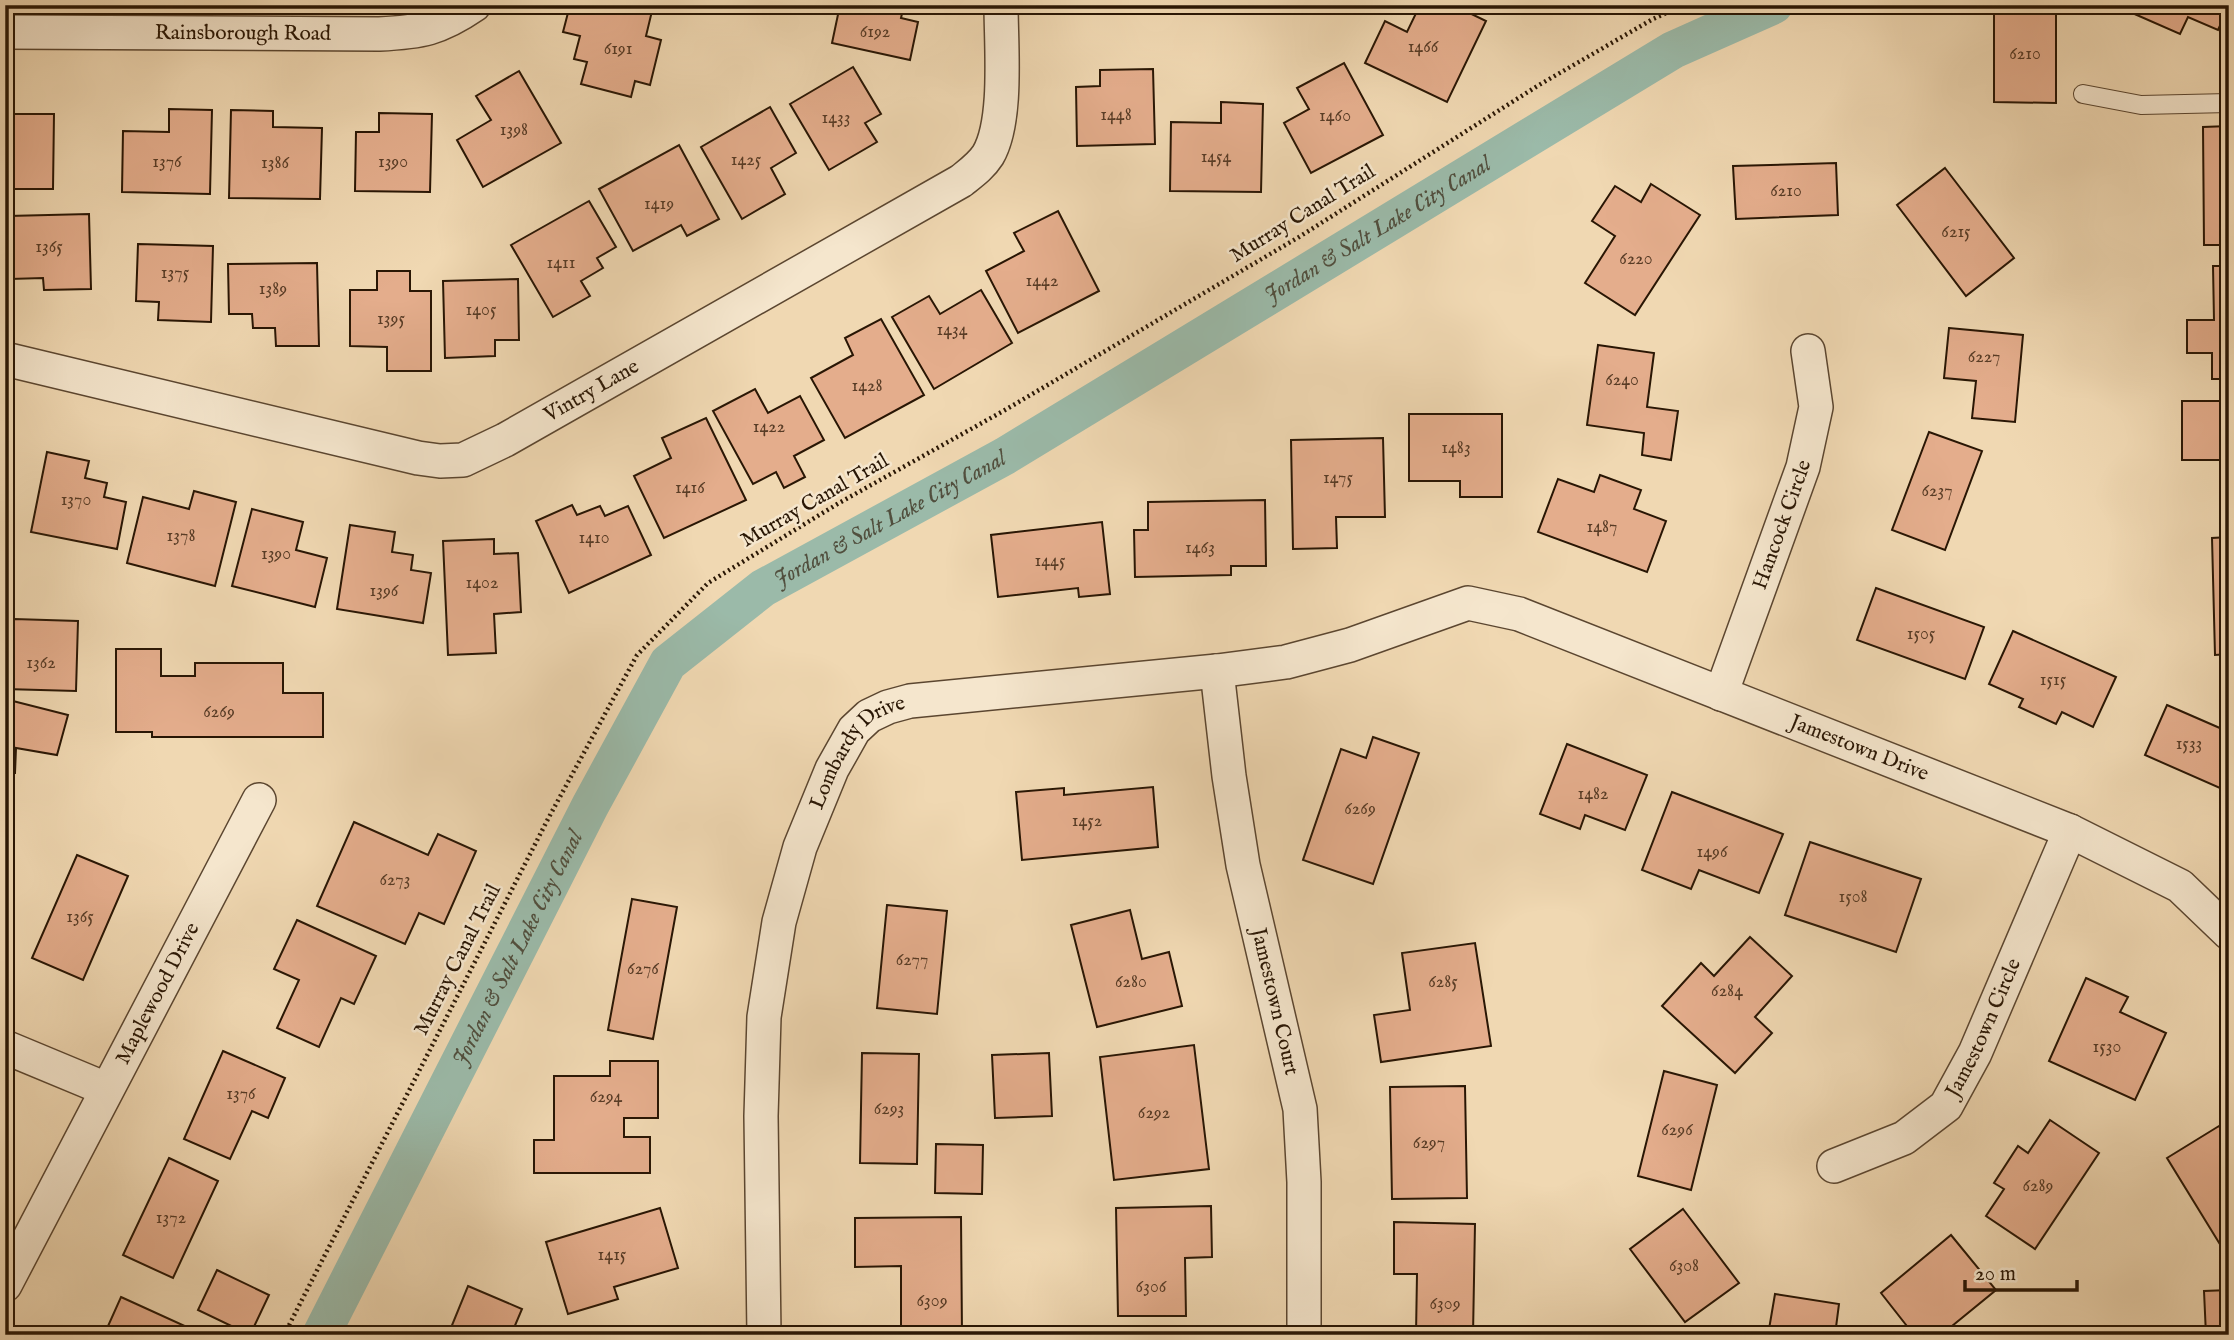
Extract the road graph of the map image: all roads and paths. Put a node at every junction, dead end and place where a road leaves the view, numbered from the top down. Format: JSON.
{"nodes":[{"id":1,"x":474,"y":5,"type":"edge"},
{"id":2,"x":1001,"y":5,"type":"edge"},
{"id":3,"x":1684,"y":5,"type":"edge"},
{"id":4,"x":5,"y":32,"type":"edge"},
{"id":5,"x":2083,"y":94,"type":"dead end"},
{"id":6,"x":2229,"y":103,"type":"edge"},
{"id":7,"x":1808,"y":351,"type":"dead end"},
{"id":8,"x":5,"y":359,"type":"edge"},
{"id":9,"x":1468,"y":603,"type":"joint"},
{"id":10,"x":1217,"y":671,"type":"junction"},
{"id":11,"x":1721,"y":694,"type":"junction"},
{"id":12,"x":259,"y":800,"type":"dead end"},
{"id":13,"x":2070,"y":831,"type":"junction"},
{"id":14,"x":2229,"y":933,"type":"edge"},
{"id":15,"x":5,"y":1047,"type":"edge"},
{"id":16,"x":106,"y":1090,"type":"junction"},
{"id":17,"x":1834,"y":1166,"type":"dead end"},
{"id":18,"x":5,"y":1285,"type":"edge"},
{"id":19,"x":284,"y":1335,"type":"edge"},
{"id":20,"x":764,"y":1335,"type":"edge"},
{"id":21,"x":1304,"y":1335,"type":"edge"}],
"edges":[{"from":1,"to":4,"type":"street","name":"Rainsborough Road"},
{"from":2,"to":8,"type":"street","name":"Vintry Lane"},
{"from":3,"to":19,"type":"path","name":"Murray Canal Trail"},
{"from":5,"to":6,"type":"lane"},
{"from":7,"to":11,"type":"street","name":"Hancock Circle"},
{"from":9,"to":10,"type":"street","name":"Lombardy Drive"},
{"from":9,"to":11,"type":"street","name":"Jamestown Drive"},
{"from":10,"to":20,"type":"street","name":"Lombardy Drive"},
{"from":10,"to":21,"type":"street","name":"Jamestown Court"},
{"from":11,"to":13,"type":"street","name":"Jamestown Drive"},
{"from":12,"to":16,"type":"street","name":"Maplewood Drive"},
{"from":13,"to":14,"type":"street","name":"Jamestown Drive"},
{"from":13,"to":17,"type":"street","name":"Jamestown Circle"},
{"from":15,"to":16,"type":"street","name":"Maplewood Drive"},
{"from":16,"to":18,"type":"street"}]}
